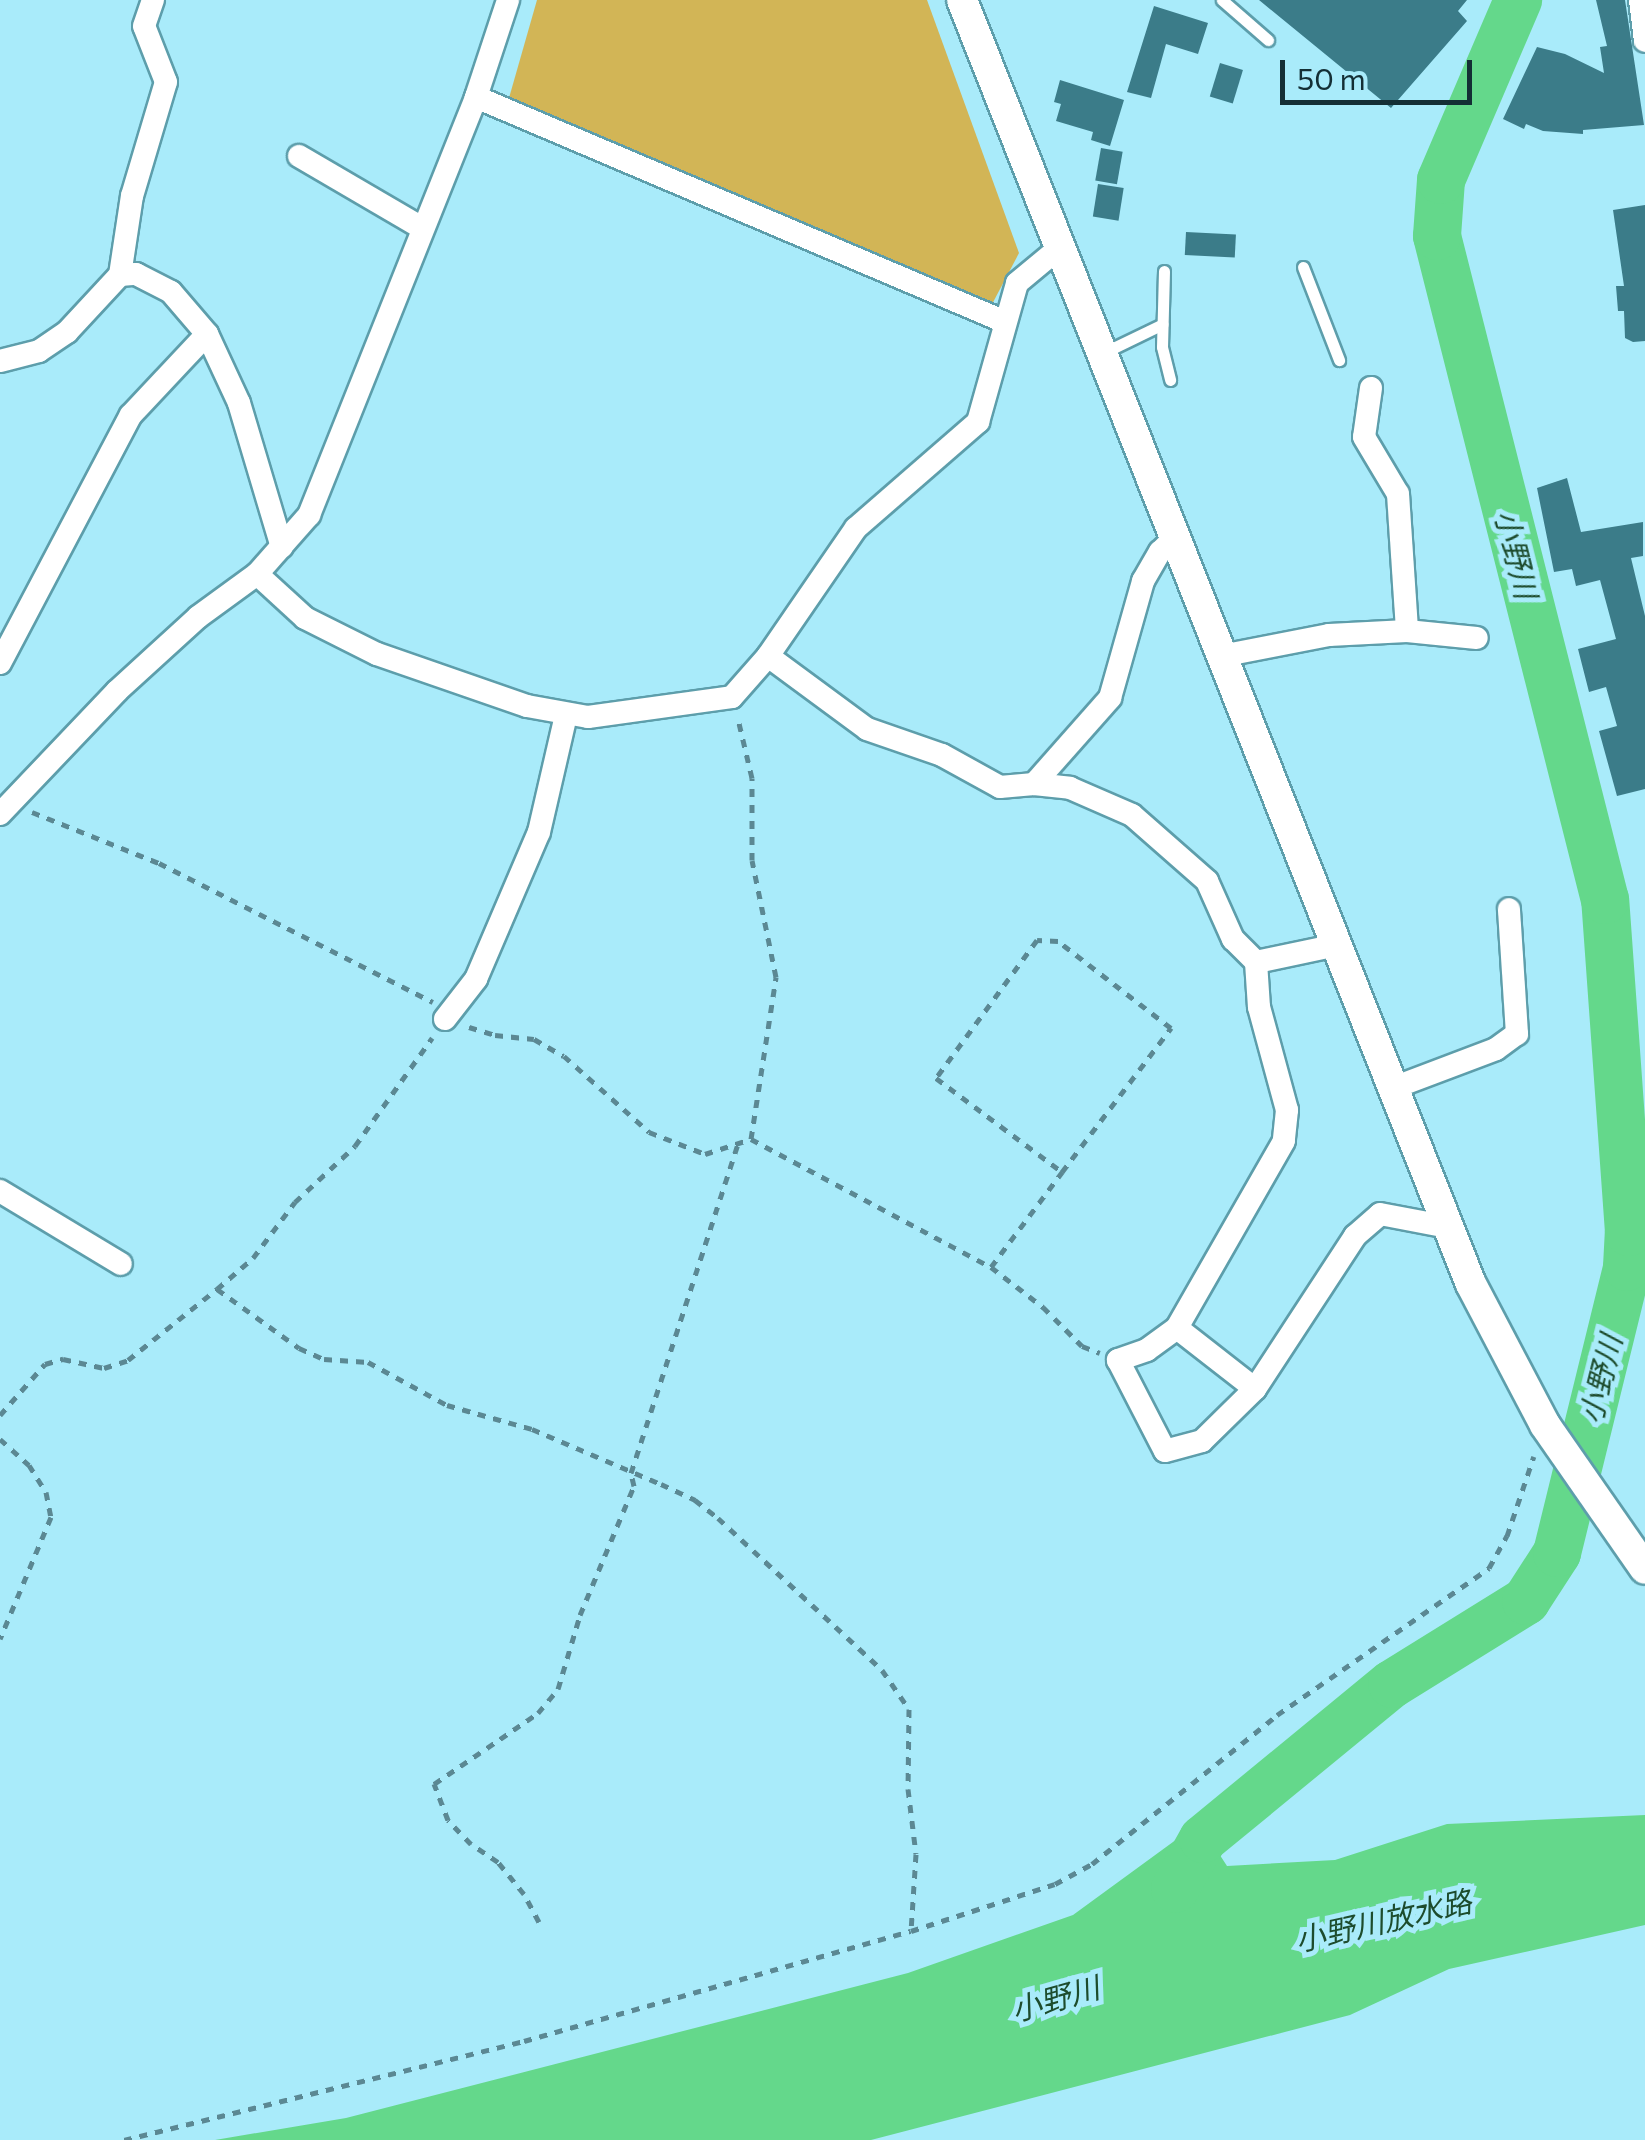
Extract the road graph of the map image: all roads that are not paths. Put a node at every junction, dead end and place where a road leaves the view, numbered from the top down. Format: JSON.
{"nodes":[{"id":1,"x":154,"y":0,"type":"edge"},
{"id":2,"x":508,"y":0,"type":"edge"},
{"id":3,"x":962,"y":0,"type":"edge"},
{"id":4,"x":1222,"y":0,"type":"edge"},
{"id":5,"x":1640,"y":0,"type":"edge"},
{"id":6,"x":1268,"y":40,"type":"dead end"},
{"id":7,"x":1645,"y":41,"type":"edge"},
{"id":8,"x":476,"y":98,"type":"junction"},
{"id":9,"x":299,"y":156,"type":"dead end"},
{"id":10,"x":422,"y":228,"type":"junction"},
{"id":11,"x":1058,"y":249,"type":"junction"},
{"id":12,"x":1303,"y":267,"type":"dead end"},
{"id":13,"x":1164,"y":271,"type":"dead end"},
{"id":14,"x":120,"y":274,"type":"junction"},
{"id":15,"x":1003,"y":320,"type":"junction"},
{"id":16,"x":1163,"y":324,"type":"junction"},
{"id":17,"x":207,"y":334,"type":"junction"},
{"id":18,"x":1101,"y":354,"type":"junction"},
{"id":19,"x":1339,"y":360,"type":"dead end"},
{"id":20,"x":0,"y":361,"type":"edge"},
{"id":21,"x":1170,"y":380,"type":"dead end"},
{"id":22,"x":1371,"y":388,"type":"dead end"},
{"id":23,"x":1176,"y":536,"type":"junction"},
{"id":24,"x":282,"y":546,"type":"junction"},
{"id":25,"x":257,"y":574,"type":"junction"},
{"id":26,"x":1407,"y":631,"type":"junction"},
{"id":27,"x":1477,"y":638,"type":"dead end"},
{"id":28,"x":768,"y":656,"type":"junction"},
{"id":29,"x":1222,"y":656,"type":"junction"},
{"id":30,"x":0,"y":663,"type":"edge"},
{"id":31,"x":566,"y":715,"type":"junction"},
{"id":32,"x":1034,"y":784,"type":"junction"},
{"id":33,"x":4,"y":799,"type":"edge"},
{"id":34,"x":1509,"y":910,"type":"dead end"},
{"id":35,"x":1338,"y":945,"type":"junction"},
{"id":36,"x":1256,"y":962,"type":"junction"},
{"id":37,"x":445,"y":1019,"type":"road end"},
{"id":38,"x":1394,"y":1088,"type":"junction"},
{"id":39,"x":0,"y":1191,"type":"edge"},
{"id":40,"x":1448,"y":1227,"type":"junction"},
{"id":41,"x":121,"y":1264,"type":"dead end"},
{"id":42,"x":1177,"y":1328,"type":"junction"},
{"id":43,"x":1255,"y":1389,"type":"junction"},
{"id":44,"x":1645,"y":1569,"type":"edge"}],
"edges":[{"from":1,"to":14,"type":"street"},
{"from":2,"to":8,"type":"street"},
{"from":3,"to":11,"type":"street"},
{"from":4,"to":6,"type":"lane"},
{"from":5,"to":7,"type":"street"},
{"from":8,"to":10,"type":"street"},
{"from":8,"to":15,"type":"street"},
{"from":9,"to":10,"type":"street"},
{"from":10,"to":24,"type":"street"},
{"from":11,"to":15,"type":"street"},
{"from":11,"to":18,"type":"street"},
{"from":12,"to":19,"type":"lane"},
{"from":13,"to":16,"type":"lane"},
{"from":14,"to":17,"type":"street"},
{"from":14,"to":20,"type":"street"},
{"from":15,"to":28,"type":"street"},
{"from":16,"to":18,"type":"lane"},
{"from":16,"to":21,"type":"lane"},
{"from":17,"to":24,"type":"street"},
{"from":17,"to":30,"type":"street"},
{"from":18,"to":23,"type":"street"},
{"from":22,"to":26,"type":"street"},
{"from":23,"to":29,"type":"street"},
{"from":23,"to":32,"type":"street"},
{"from":24,"to":25,"type":"street"},
{"from":25,"to":31,"type":"street"},
{"from":25,"to":33,"type":"street"},
{"from":26,"to":27,"type":"street"},
{"from":26,"to":29,"type":"street"},
{"from":28,"to":31,"type":"street"},
{"from":28,"to":32,"type":"street"},
{"from":29,"to":35,"type":"street"},
{"from":31,"to":37,"type":"street"},
{"from":32,"to":36,"type":"street"},
{"from":34,"to":38,"type":"street"},
{"from":35,"to":36,"type":"street"},
{"from":35,"to":38,"type":"street"},
{"from":36,"to":42,"type":"street"},
{"from":38,"to":40,"type":"street"},
{"from":39,"to":41,"type":"street"},
{"from":40,"to":43,"type":"street"},
{"from":40,"to":44,"type":"street"},
{"from":42,"to":43,"type":"street"},
{"from":42,"to":43,"type":"street"}]}
